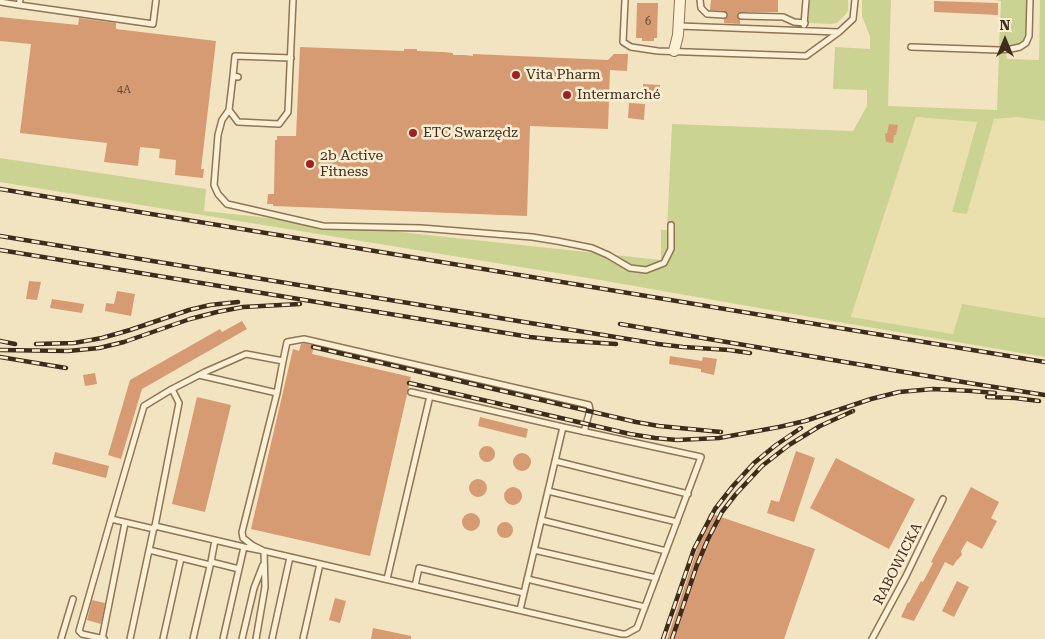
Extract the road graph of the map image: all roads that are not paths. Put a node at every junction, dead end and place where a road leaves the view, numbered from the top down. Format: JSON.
{"nodes":[{"id":1,"x":1,"y":0,"type":"edge"},
{"id":2,"x":156,"y":0,"type":"edge"},
{"id":3,"x":294,"y":0,"type":"edge"},
{"id":4,"x":625,"y":0,"type":"edge"},
{"id":5,"x":680,"y":0,"type":"edge"},
{"id":6,"x":700,"y":0,"type":"edge"},
{"id":7,"x":806,"y":0,"type":"edge"},
{"id":8,"x":854,"y":0,"type":"edge"},
{"id":9,"x":1030,"y":0,"type":"edge"},
{"id":10,"x":19,"y":2,"type":"edge"},
{"id":11,"x":724,"y":15,"type":"dead end"},
{"id":12,"x":741,"y":16,"type":"dead end"},
{"id":13,"x":804,"y":23,"type":"junction"},
{"id":14,"x":678,"y":26,"type":"junction"},
{"id":15,"x":804,"y":31,"type":"junction"},
{"id":16,"x":839,"y":32,"type":"junction"},
{"id":17,"x":911,"y":47,"type":"dead end"},
{"id":18,"x":674,"y":51,"type":"junction"},
{"id":19,"x":291,"y":58,"type":"junction"},
{"id":20,"x":229,"y":110,"type":"junction"},
{"id":21,"x":671,"y":225,"type":"dead end"},
{"id":22,"x":283,"y":360,"type":"junction"},
{"id":23,"x":199,"y":375,"type":"junction"},
{"id":24,"x":172,"y":389,"type":"junction"},
{"id":25,"x":411,"y":392,"type":"dead end"},
{"id":26,"x":276,"y":393,"type":"junction"},
{"id":27,"x":430,"y":396,"type":"junction"},
{"id":28,"x":563,"y":427,"type":"junction"},
{"id":29,"x":584,"y":432,"type":"junction"},
{"id":30,"x":555,"y":461,"type":"junction"},
{"id":31,"x":548,"y":491,"type":"junction"},
{"id":32,"x":688,"y":494,"type":"junction"},
{"id":33,"x":943,"y":499,"type":"dead end"},
{"id":34,"x":111,"y":519,"type":"junction"},
{"id":35,"x":541,"y":520,"type":"junction"},
{"id":36,"x":677,"y":522,"type":"junction"},
{"id":37,"x":125,"y":523,"type":"junction"},
{"id":38,"x":154,"y":528,"type":"junction"},
{"id":39,"x":215,"y":540,"type":"junction"},
{"id":40,"x":244,"y":547,"type":"junction"},
{"id":41,"x":149,"y":550,"type":"junction"},
{"id":42,"x":534,"y":550,"type":"junction"},
{"id":43,"x":264,"y":551,"type":"junction"},
{"id":44,"x":666,"y":551,"type":"junction"},
{"id":45,"x":290,"y":557,"type":"junction"},
{"id":46,"x":181,"y":558,"type":"junction"},
{"id":47,"x":264,"y":562,"type":"junction"},
{"id":48,"x":210,"y":563,"type":"junction"},
{"id":49,"x":320,"y":564,"type":"junction"},
{"id":50,"x":239,"y":569,"type":"junction"},
{"id":51,"x":656,"y":578,"type":"junction"},
{"id":52,"x":387,"y":579,"type":"junction"},
{"id":53,"x":527,"y":579,"type":"junction"},
{"id":54,"x":415,"y":586,"type":"junction"},
{"id":55,"x":524,"y":593,"type":"junction"},
{"id":56,"x":73,"y":599,"type":"dead end"},
{"id":57,"x":645,"y":608,"type":"junction"},
{"id":58,"x":520,"y":610,"type":"junction"},
{"id":59,"x":61,"y":639,"type":"edge"},
{"id":60,"x":103,"y":639,"type":"edge"},
{"id":61,"x":130,"y":639,"type":"edge"},
{"id":62,"x":162,"y":639,"type":"edge"},
{"id":63,"x":193,"y":639,"type":"edge"},
{"id":64,"x":223,"y":639,"type":"edge"},
{"id":65,"x":242,"y":639,"type":"edge"},
{"id":66,"x":256,"y":639,"type":"edge"},
{"id":67,"x":272,"y":639,"type":"edge"},
{"id":68,"x":303,"y":639,"type":"edge"},
{"id":69,"x":872,"y":639,"type":"edge"}],
"edges":[{"from":1,"to":10,"type":"lane"},
{"from":2,"to":10,"type":"lane"},
{"from":3,"to":19,"type":"lane"},
{"from":4,"to":18,"type":"lane"},
{"from":5,"to":14,"type":"street"},
{"from":6,"to":11,"type":"lane"},
{"from":7,"to":13,"type":"lane"},
{"from":8,"to":16,"type":"lane"},
{"from":9,"to":17,"type":"lane"},
{"from":12,"to":13,"type":"lane"},
{"from":13,"to":15,"type":"lane"},
{"from":14,"to":15,"type":"lane"},
{"from":14,"to":18,"type":"street"},
{"from":15,"to":16,"type":"lane"},
{"from":16,"to":18,"type":"lane"},
{"from":19,"to":20,"type":"lane"},
{"from":19,"to":20,"type":"lane"},
{"from":20,"to":21,"type":"lane"},
{"from":22,"to":23,"type":"lane"},
{"from":22,"to":26,"type":"lane"},
{"from":22,"to":29,"type":"lane"},
{"from":23,"to":24,"type":"lane"},
{"from":23,"to":26,"type":"lane"},
{"from":24,"to":34,"type":"lane"},
{"from":24,"to":38,"type":"lane"},
{"from":25,"to":27,"type":"lane"},
{"from":26,"to":43,"type":"lane"},
{"from":27,"to":28,"type":"lane"},
{"from":27,"to":52,"type":"lane"},
{"from":28,"to":29,"type":"lane"},
{"from":28,"to":30,"type":"lane"},
{"from":29,"to":32,"type":"lane"},
{"from":30,"to":31,"type":"lane"},
{"from":30,"to":32,"type":"lane"},
{"from":31,"to":35,"type":"lane"},
{"from":31,"to":36,"type":"lane"},
{"from":32,"to":36,"type":"lane"},
{"from":33,"to":69,"type":"lane","name":"RABOWICKA"},
{"from":34,"to":37,"type":"lane"},
{"from":34,"to":60,"type":"lane"},
{"from":35,"to":42,"type":"lane"},
{"from":35,"to":44,"type":"lane"},
{"from":36,"to":44,"type":"lane"},
{"from":37,"to":38,"type":"lane"},
{"from":37,"to":60,"type":"lane"},
{"from":38,"to":39,"type":"lane"},
{"from":38,"to":41,"type":"lane"},
{"from":39,"to":40,"type":"lane"},
{"from":39,"to":48,"type":"lane"},
{"from":40,"to":43,"type":"lane"},
{"from":40,"to":50,"type":"lane"},
{"from":41,"to":46,"type":"lane"},
{"from":41,"to":61,"type":"lane"},
{"from":42,"to":51,"type":"lane"},
{"from":42,"to":53,"type":"lane"},
{"from":43,"to":45,"type":"lane"},
{"from":43,"to":47,"type":"lane"},
{"from":44,"to":51,"type":"lane"},
{"from":45,"to":49,"type":"lane"},
{"from":45,"to":67,"type":"lane"},
{"from":46,"to":48,"type":"lane"},
{"from":46,"to":62,"type":"lane"},
{"from":47,"to":65,"type":"lane"},
{"from":47,"to":66,"type":"lane"},
{"from":48,"to":50,"type":"lane"},
{"from":48,"to":63,"type":"lane"},
{"from":49,"to":52,"type":"lane"},
{"from":49,"to":68,"type":"lane"},
{"from":50,"to":64,"type":"lane"},
{"from":51,"to":57,"type":"lane"},
{"from":52,"to":54,"type":"lane"},
{"from":53,"to":55,"type":"lane"},
{"from":53,"to":57,"type":"lane"},
{"from":54,"to":55,"type":"lane"},
{"from":54,"to":58,"type":"lane"},
{"from":55,"to":58,"type":"lane"},
{"from":56,"to":59,"type":"lane"},
{"from":57,"to":58,"type":"lane"}]}
